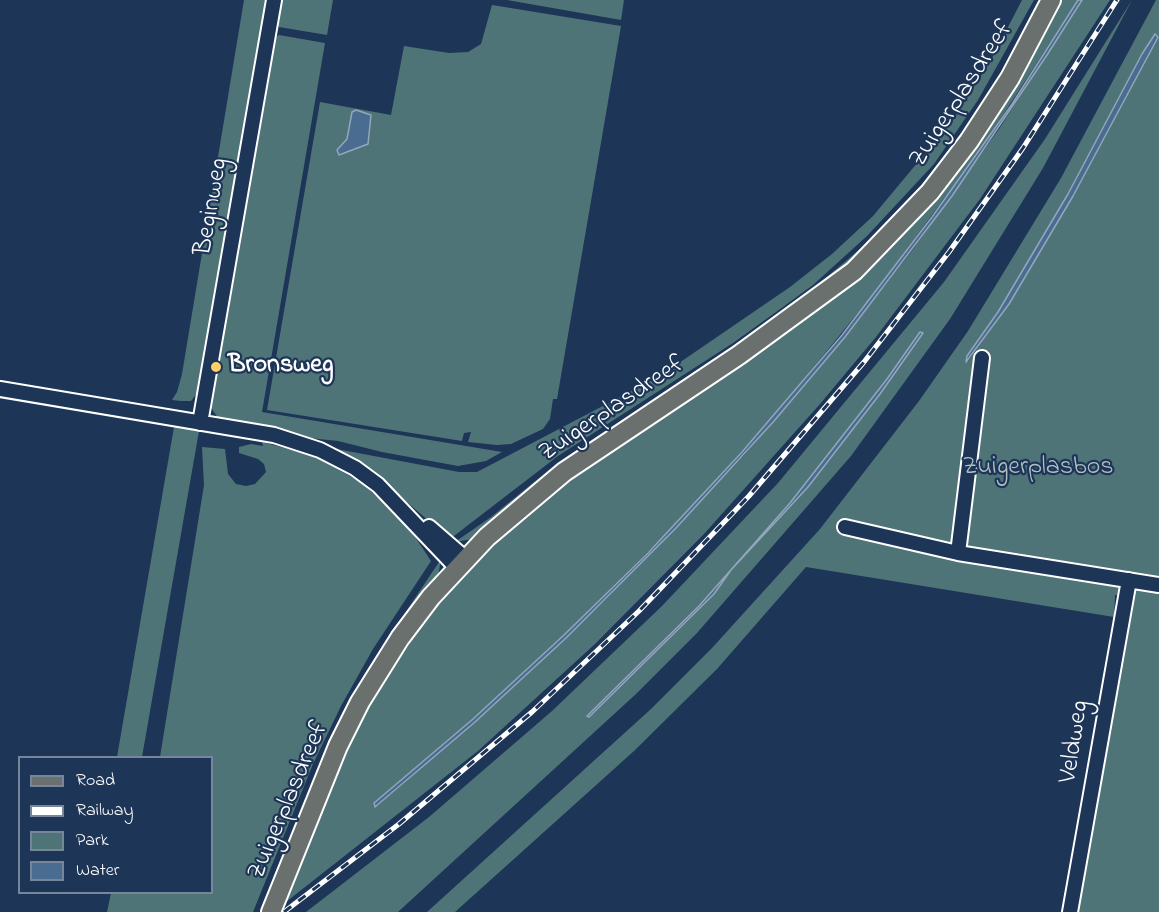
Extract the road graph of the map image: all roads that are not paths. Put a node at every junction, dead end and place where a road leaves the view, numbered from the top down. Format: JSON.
{"nodes":[{"id":1,"x":274,"y":0,"type":"edge"},
{"id":2,"x":1051,"y":0,"type":"edge"},
{"id":3,"x":982,"y":358,"type":"dead end"},
{"id":4,"x":0,"y":389,"type":"edge"},
{"id":5,"x":200,"y":423,"type":"junction"},
{"id":6,"x":846,"y":526,"type":"dead end"},
{"id":7,"x":958,"y":553,"type":"junction"},
{"id":8,"x":462,"y":563,"type":"junction"},
{"id":9,"x":1129,"y":580,"type":"junction"},
{"id":10,"x":1159,"y":585,"type":"edge"},
{"id":11,"x":271,"y":912,"type":"edge"},
{"id":12,"x":1070,"y":912,"type":"edge"}],
"edges":[{"from":1,"to":5,"type":"street","name":"Beginweg"},
{"from":2,"to":8,"type":"main road","name":"Zuigerplasdreef"},
{"from":3,"to":7,"type":"street"},
{"from":4,"to":5,"type":"street"},
{"from":5,"to":8,"type":"street"},
{"from":6,"to":7,"type":"street"},
{"from":7,"to":9,"type":"street"},
{"from":8,"to":11,"type":"main road","name":"Zuigerplasdreef"},
{"from":9,"to":10,"type":"street"},
{"from":9,"to":12,"type":"street","name":"Veldweg"}]}
